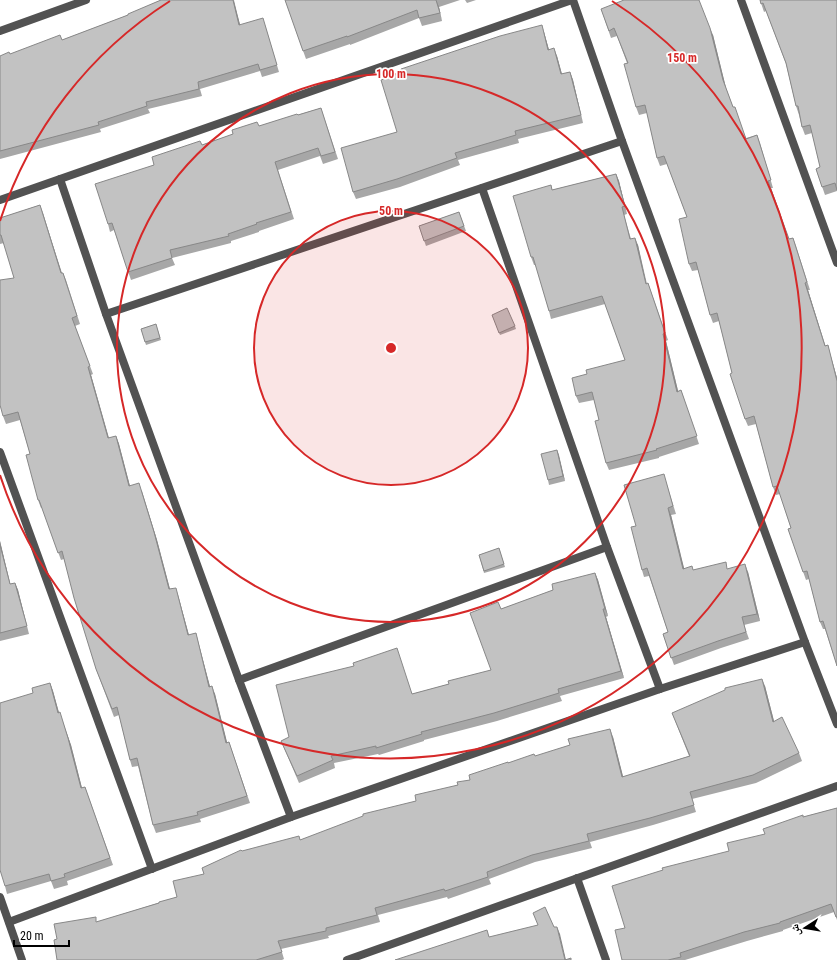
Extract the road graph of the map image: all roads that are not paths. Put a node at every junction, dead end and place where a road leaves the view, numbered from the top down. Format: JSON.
{"nodes":[{"id":1,"x":86,"y":0,"type":"edge"},
{"id":2,"x":572,"y":0,"type":"edge"},
{"id":3,"x":741,"y":0,"type":"edge"},
{"id":4,"x":0,"y":31,"type":"edge"},
{"id":5,"x":622,"y":141,"type":"junction"},
{"id":6,"x":60,"y":179,"type":"junction"},
{"id":7,"x":482,"y":188,"type":"junction"},
{"id":8,"x":0,"y":200,"type":"edge"},
{"id":9,"x":837,"y":263,"type":"edge"},
{"id":10,"x":106,"y":314,"type":"junction"},
{"id":11,"x":0,"y":452,"type":"edge"},
{"id":12,"x":607,"y":547,"type":"junction"},
{"id":13,"x":806,"y":642,"type":"junction"},
{"id":14,"x":239,"y":680,"type":"junction"},
{"id":15,"x":660,"y":689,"type":"junction"},
{"id":16,"x":837,"y":724,"type":"edge"},
{"id":17,"x":837,"y":786,"type":"edge"},
{"id":18,"x":291,"y":817,"type":"junction"},
{"id":19,"x":152,"y":869,"type":"junction"},
{"id":20,"x":577,"y":878,"type":"junction"},
{"id":21,"x":0,"y":896,"type":"edge"},
{"id":22,"x":9,"y":922,"type":"junction"},
{"id":23,"x":22,"y":960,"type":"edge"},
{"id":24,"x":347,"y":960,"type":"edge"},
{"id":25,"x":606,"y":960,"type":"edge"}],
"edges":[{"from":1,"to":4,"type":"street"},
{"from":2,"to":5,"type":"street"},
{"from":2,"to":6,"type":"street"},
{"from":3,"to":9,"type":"street"},
{"from":5,"to":7,"type":"street"},
{"from":5,"to":13,"type":"street"},
{"from":6,"to":8,"type":"street"},
{"from":6,"to":10,"type":"street"},
{"from":7,"to":10,"type":"street"},
{"from":7,"to":12,"type":"street"},
{"from":10,"to":14,"type":"street"},
{"from":11,"to":19,"type":"street"},
{"from":12,"to":14,"type":"street"},
{"from":12,"to":15,"type":"street"},
{"from":13,"to":15,"type":"street"},
{"from":13,"to":16,"type":"street"},
{"from":14,"to":18,"type":"street"},
{"from":15,"to":18,"type":"street"},
{"from":17,"to":20,"type":"street"},
{"from":18,"to":19,"type":"street"},
{"from":19,"to":22,"type":"street"},
{"from":20,"to":24,"type":"street"},
{"from":20,"to":25,"type":"street"},
{"from":21,"to":22,"type":"street"},
{"from":22,"to":23,"type":"street"}]}
